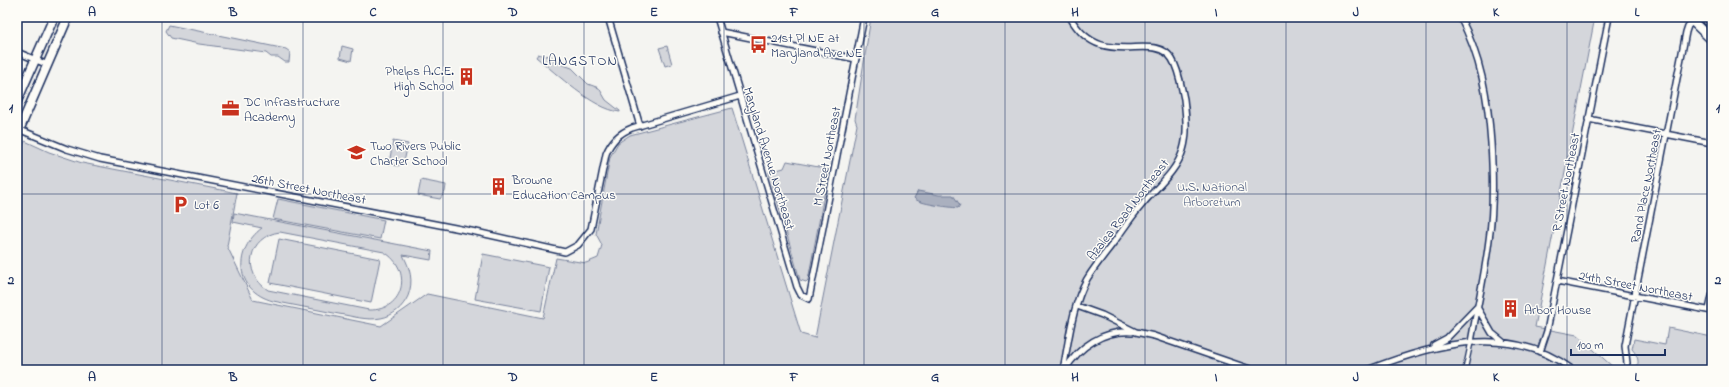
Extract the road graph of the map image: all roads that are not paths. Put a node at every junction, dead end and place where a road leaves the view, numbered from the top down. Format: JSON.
{"nodes":[{"id":1,"x":54,"y":17,"type":"edge"},
{"id":2,"x":68,"y":17,"type":"edge"},
{"id":3,"x":608,"y":17,"type":"edge"},
{"id":4,"x":717,"y":17,"type":"edge"},
{"id":5,"x":864,"y":17,"type":"edge"},
{"id":6,"x":1070,"y":17,"type":"edge"},
{"id":7,"x":1460,"y":17,"type":"edge"},
{"id":8,"x":1608,"y":17,"type":"edge"},
{"id":9,"x":1703,"y":17,"type":"edge"},
{"id":10,"x":1692,"y":18,"type":"edge"},
{"id":11,"x":1712,"y":25,"type":"edge"},
{"id":12,"x":721,"y":32,"type":"junction"},
{"id":13,"x":1712,"y":40,"type":"edge"},
{"id":14,"x":17,"y":52,"type":"edge"},
{"id":15,"x":856,"y":58,"type":"junction"},
{"id":16,"x":35,"y":60,"type":"junction"},
{"id":17,"x":48,"y":65,"type":"junction"},
{"id":18,"x":740,"y":96,"type":"junction"},
{"id":19,"x":17,"y":101,"type":"edge"},
{"id":20,"x":1588,"y":119,"type":"junction"},
{"id":21,"x":640,"y":126,"type":"junction"},
{"id":22,"x":18,"y":131,"type":"edge"},
{"id":23,"x":1666,"y":134,"type":"junction"},
{"id":24,"x":1712,"y":143,"type":"edge"},
{"id":25,"x":1557,"y":281,"type":"junction"},
{"id":26,"x":1634,"y":296,"type":"junction"},
{"id":27,"x":1712,"y":296,"type":"edge"},
{"id":28,"x":809,"y":299,"type":"joint"},
{"id":29,"x":1077,"y":306,"type":"junction"},
{"id":30,"x":1477,"y":307,"type":"junction"},
{"id":31,"x":1711,"y":311,"type":"edge"},
{"id":32,"x":1136,"y":332,"type":"junction"},
{"id":33,"x":1470,"y":342,"type":"junction"},
{"id":34,"x":1510,"y":344,"type":"junction"},
{"id":35,"x":1428,"y":349,"type":"junction"},
{"id":36,"x":1540,"y":352,"type":"junction"},
{"id":37,"x":1627,"y":363,"type":"dead end"},
{"id":38,"x":1064,"y":370,"type":"edge"},
{"id":39,"x":1253,"y":370,"type":"edge"},
{"id":40,"x":1367,"y":370,"type":"edge"},
{"id":41,"x":1465,"y":370,"type":"edge"},
{"id":42,"x":1573,"y":370,"type":"edge"}],
"edges":[{"from":1,"to":16,"type":"main road"},
{"from":2,"to":17,"type":"main road"},
{"from":3,"to":21,"type":"street"},
{"from":4,"to":12,"type":"street","name":"Maryland Avenue Northeast"},
{"from":5,"to":15,"type":"street","name":"M Street Northeast"},
{"from":6,"to":29,"type":"street","name":"Azalea Road Northeast"},
{"from":7,"to":30,"type":"street"},
{"from":8,"to":20,"type":"street","name":"R Street Northeast"},
{"from":9,"to":11,"type":"main road"},
{"from":10,"to":13,"type":"main road"},
{"from":10,"to":23,"type":"street","name":"Rand Place Northeast"},
{"from":12,"to":15,"type":"street"},
{"from":12,"to":18,"type":"street","name":"Maryland Avenue Northeast"},
{"from":14,"to":16,"type":"street"},
{"from":15,"to":28,"type":"street","name":"M Street Northeast"},
{"from":16,"to":17,"type":"street"},
{"from":16,"to":19,"type":"main road"},
{"from":17,"to":22,"type":"main road"},
{"from":18,"to":21,"type":"street"},
{"from":18,"to":28,"type":"street","name":"Maryland Avenue Northeast"},
{"from":20,"to":23,"type":"street"},
{"from":20,"to":25,"type":"street","name":"R Street Northeast"},
{"from":21,"to":22,"type":"street","name":"26th Street Northeast"},
{"from":23,"to":24,"type":"street"},
{"from":23,"to":26,"type":"street","name":"Rand Place Northeast"},
{"from":25,"to":26,"type":"street","name":"24th Street Northeast"},
{"from":25,"to":36,"type":"street","name":"R Street Northeast"},
{"from":26,"to":31,"type":"street","name":"24th Street Northeast"},
{"from":26,"to":37,"type":"street","name":"Rand Place Northeast"},
{"from":27,"to":31,"type":"street"},
{"from":29,"to":32,"type":"street"},
{"from":29,"to":38,"type":"street","name":"Azalea Road Northeast"},
{"from":30,"to":33,"type":"street"},
{"from":30,"to":34,"type":"street"},
{"from":30,"to":35,"type":"street"},
{"from":32,"to":38,"type":"street","name":"Azalea Road Northeast"},
{"from":32,"to":39,"type":"street"},
{"from":33,"to":34,"type":"street"},
{"from":33,"to":35,"type":"street"},
{"from":33,"to":41,"type":"street"},
{"from":34,"to":36,"type":"street"},
{"from":35,"to":40,"type":"street"},
{"from":36,"to":42,"type":"street"}]}
